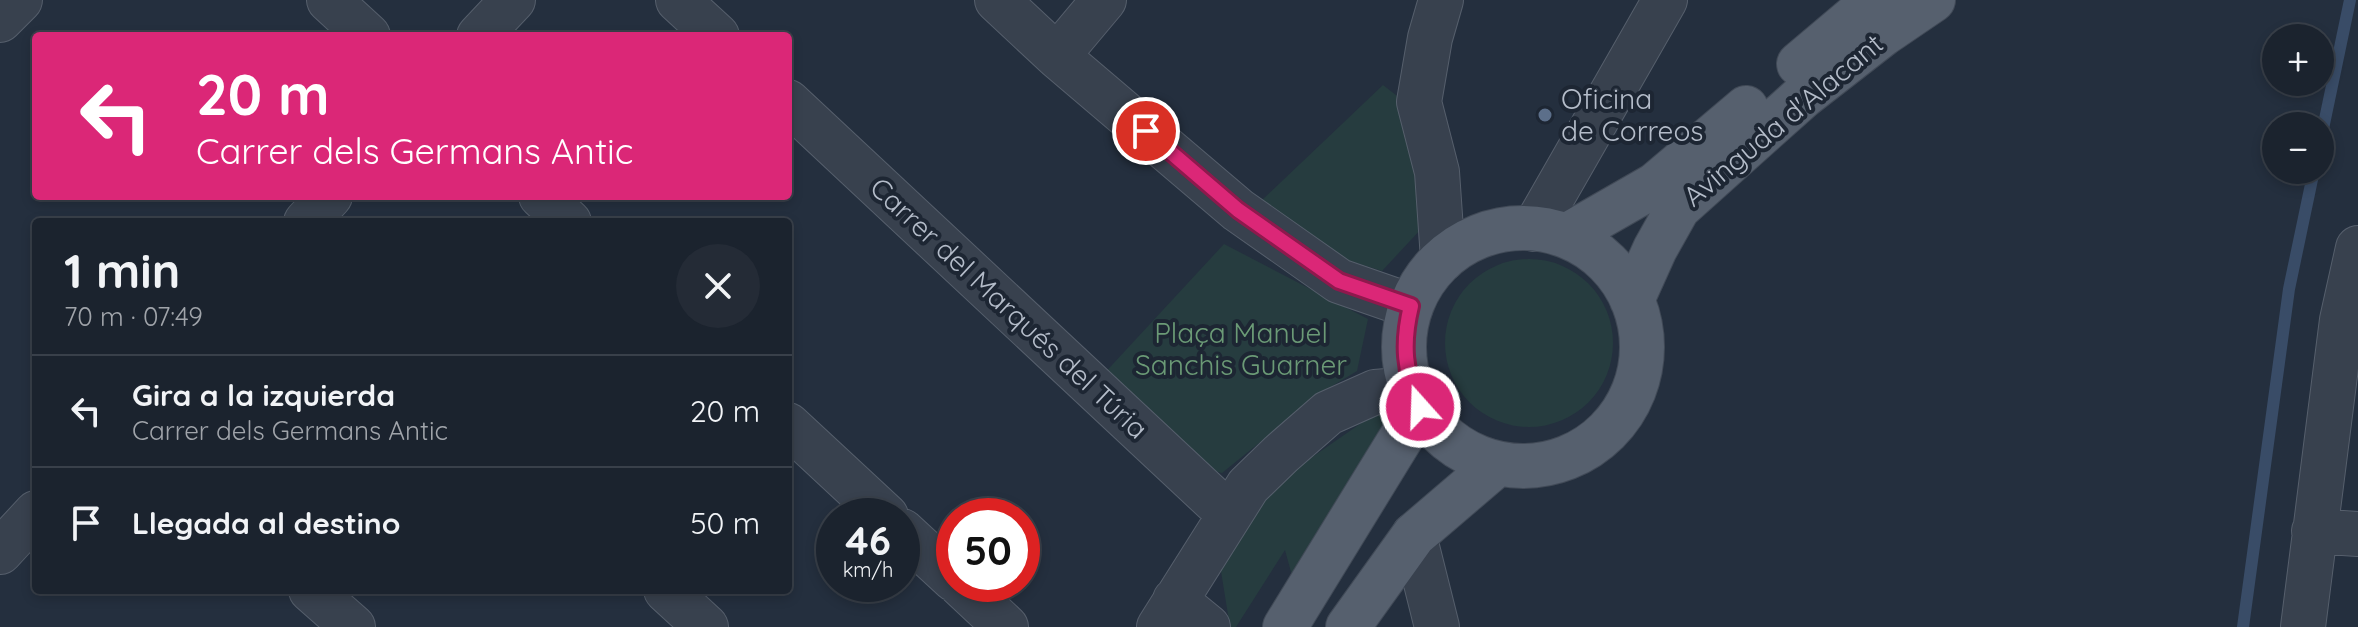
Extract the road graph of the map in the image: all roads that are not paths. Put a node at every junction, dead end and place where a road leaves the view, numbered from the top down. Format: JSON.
{"nodes":[{"id":1,"x":20,"y":0,"type":"edge"},
{"id":2,"x":329,"y":0,"type":"edge"},
{"id":3,"x":513,"y":0,"type":"edge"},
{"id":4,"x":678,"y":0,"type":"edge"},
{"id":5,"x":997,"y":0,"type":"edge"},
{"id":6,"x":1104,"y":0,"type":"edge"},
{"id":7,"x":1441,"y":0,"type":"edge"},
{"id":8,"x":1665,"y":0,"type":"edge"},
{"id":9,"x":1875,"y":0,"type":"edge"},
{"id":10,"x":1933,"y":0,"type":"edge"},
{"id":11,"x":0,"y":20,"type":"edge"},
{"id":12,"x":364,"y":32,"type":"edge"},
{"id":13,"x":483,"y":32,"type":"edge"},
{"id":14,"x":713,"y":32,"type":"edge"},
{"id":15,"x":1057,"y":56,"type":"junction"},
{"id":16,"x":792,"y":106,"type":"edge"},
{"id":17,"x":326,"y":200,"type":"edge"},
{"id":18,"x":545,"y":200,"type":"edge"},
{"id":19,"x":310,"y":218,"type":"edge"},
{"id":20,"x":565,"y":218,"type":"edge"},
{"id":21,"x":1550,"y":232,"type":"junction"},
{"id":22,"x":2358,"y":248,"type":"edge"},
{"id":23,"x":1443,"y":259,"type":"junction"},
{"id":24,"x":1632,"y":300,"type":"junction"},
{"id":25,"x":1411,"y":306,"type":"junction"},
{"id":26,"x":1416,"y":398,"type":"junction"},
{"id":27,"x":792,"y":429,"type":"edge"},
{"id":28,"x":1497,"y":464,"type":"junction"},
{"id":29,"x":867,"y":498,"type":"edge"},
{"id":30,"x":1229,"y":514,"type":"junction"},
{"id":31,"x":2314,"y":531,"type":"junction"},
{"id":32,"x":2358,"y":534,"type":"edge"},
{"id":33,"x":1414,"y":535,"type":"junction"},
{"id":34,"x":920,"y":548,"type":"edge"},
{"id":35,"x":936,"y":562,"type":"edge"},
{"id":36,"x":316,"y":594,"type":"edge"},
{"id":37,"x":670,"y":594,"type":"edge"},
{"id":38,"x":979,"y":602,"type":"edge"},
{"id":39,"x":1180,"y":618,"type":"edge"},
{"id":40,"x":353,"y":627,"type":"edge"},
{"id":41,"x":706,"y":627,"type":"edge"},
{"id":42,"x":1006,"y":627,"type":"edge"},
{"id":43,"x":1285,"y":627,"type":"edge"},
{"id":44,"x":1348,"y":627,"type":"edge"},
{"id":45,"x":1437,"y":627,"type":"edge"},
{"id":46,"x":2303,"y":627,"type":"edge"}],
"edges":[{"from":1,"to":11,"type":"street"},
{"from":2,"to":12,"type":"street"},
{"from":3,"to":13,"type":"street"},
{"from":4,"to":14,"type":"street"},
{"from":5,"to":15,"type":"street"},
{"from":6,"to":15,"type":"street"},
{"from":7,"to":23,"type":"street"},
{"from":8,"to":21,"type":"street"},
{"from":9,"to":21,"type":"main road","name":"Avinguda d'Alacant"},
{"from":10,"to":24,"type":"main road","name":"Avinguda d'Alacant"},
{"from":15,"to":25,"type":"street"},
{"from":16,"to":30,"type":"street","name":"Carrer del Marqués del Túria"},
{"from":17,"to":19,"type":"street"},
{"from":18,"to":20,"type":"street"},
{"from":21,"to":23,"type":"main road"},
{"from":21,"to":24,"type":"main road"},
{"from":22,"to":31,"type":"street"},
{"from":23,"to":25,"type":"main road"},
{"from":24,"to":28,"type":"main road"},
{"from":25,"to":26,"type":"main road"},
{"from":26,"to":28,"type":"main road"},
{"from":26,"to":30,"type":"street"},
{"from":26,"to":43,"type":"main road"},
{"from":27,"to":29,"type":"street"},
{"from":28,"to":33,"type":"main road"},
{"from":30,"to":39,"type":"street"},
{"from":31,"to":32,"type":"street"},
{"from":31,"to":46,"type":"street"},
{"from":33,"to":44,"type":"main road"},
{"from":33,"to":45,"type":"street"},
{"from":34,"to":35,"type":"street"},
{"from":36,"to":40,"type":"street"},
{"from":37,"to":41,"type":"street"},
{"from":38,"to":42,"type":"street"}]}
